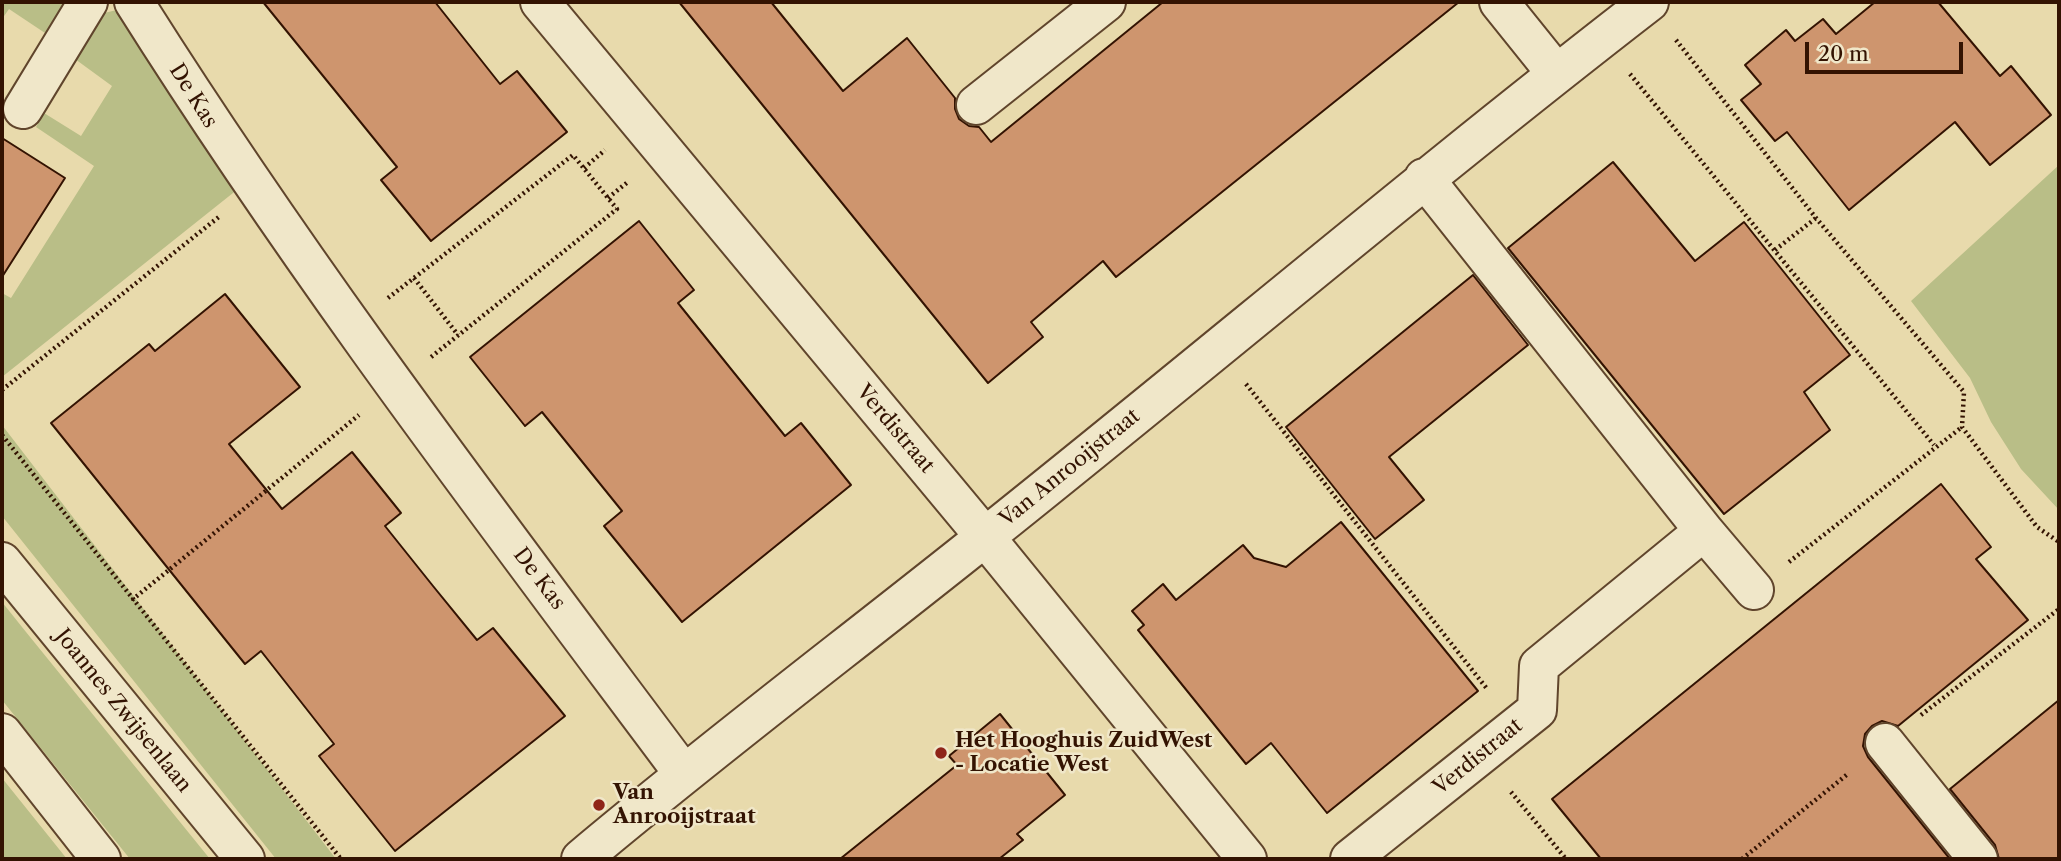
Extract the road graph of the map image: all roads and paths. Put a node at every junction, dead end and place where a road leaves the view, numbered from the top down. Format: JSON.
{"nodes":[{"id":1,"x":88,"y":2,"type":"edge"},
{"id":2,"x":134,"y":2,"type":"edge"},
{"id":3,"x":540,"y":2,"type":"edge"},
{"id":4,"x":1499,"y":2,"type":"edge"},
{"id":5,"x":1648,"y":3,"type":"edge"},
{"id":6,"x":1087,"y":8,"type":"edge"},
{"id":7,"x":1600,"y":39,"type":"junction"},
{"id":8,"x":1556,"y":73,"type":"junction"},
{"id":9,"x":976,"y":105,"type":"dead end"},
{"id":10,"x":23,"y":109,"type":"dead end"},
{"id":11,"x":1424,"y":178,"type":"junction"},
{"id":12,"x":255,"y":188,"type":"junction"},
{"id":13,"x":1816,"y":218,"type":"junction"},
{"id":14,"x":1775,"y":250,"type":"junction"},
{"id":15,"x":414,"y":277,"type":"junction"},
{"id":16,"x":351,"y":326,"type":"junction"},
{"id":17,"x":458,"y":335,"type":"junction"},
{"id":18,"x":1217,"y":347,"type":"junction"},
{"id":19,"x":395,"y":386,"type":"junction"},
{"id":20,"x":2,"y":390,"type":"edge"},
{"id":21,"x":1962,"y":427,"type":"junction"},
{"id":22,"x":2,"y":435,"type":"edge"},
{"id":23,"x":1934,"y":445,"type":"junction"},
{"id":24,"x":1704,"y":531,"type":"junction"},
{"id":25,"x":985,"y":537,"type":"junction"},
{"id":26,"x":2059,"y":542,"type":"edge"},
{"id":27,"x":2,"y":562,"type":"edge"},
{"id":28,"x":1754,"y":590,"type":"joint"},
{"id":29,"x":132,"y":600,"type":"junction"},
{"id":30,"x":2059,"y":609,"type":"edge"},
{"id":31,"x":1517,"y":726,"type":"junction"},
{"id":32,"x":2,"y":733,"type":"edge"},
{"id":33,"x":1885,"y":743,"type":"junction"},
{"id":34,"x":1481,"y":755,"type":"junction"},
{"id":35,"x":683,"y":773,"type":"junction"},
{"id":36,"x":101,"y":859,"type":"edge"},
{"id":37,"x":245,"y":859,"type":"edge"},
{"id":38,"x":341,"y":859,"type":"edge"},
{"id":39,"x":582,"y":859,"type":"edge"},
{"id":40,"x":1247,"y":859,"type":"edge"},
{"id":41,"x":1350,"y":859,"type":"edge"},
{"id":42,"x":1566,"y":859,"type":"edge"},
{"id":43,"x":1742,"y":859,"type":"edge"},
{"id":44,"x":1978,"y":859,"type":"edge"}],
"edges":[{"from":1,"to":10,"type":"street"},
{"from":2,"to":12,"type":"street","name":"De Kas"},
{"from":3,"to":25,"type":"street","name":"Verdistraat"},
{"from":4,"to":8,"type":"street"},
{"from":5,"to":7,"type":"street","name":"Van Anrooijstraat"},
{"from":5,"to":13,"type":"path"},
{"from":6,"to":9,"type":"street"},
{"from":7,"to":8,"type":"street","name":"Van Anrooijstraat"},
{"from":7,"to":14,"type":"path"},
{"from":8,"to":11,"type":"street","name":"Van Anrooijstraat"},
{"from":11,"to":18,"type":"street","name":"Van Anrooijstraat"},
{"from":11,"to":24,"type":"street"},
{"from":12,"to":16,"type":"street","name":"De Kas"},
{"from":12,"to":20,"type":"path"},
{"from":13,"to":14,"type":"path"},
{"from":13,"to":21,"type":"path"},
{"from":14,"to":23,"type":"path"},
{"from":15,"to":16,"type":"path"},
{"from":15,"to":17,"type":"path"},
{"from":15,"to":17,"type":"path"},
{"from":16,"to":19,"type":"street","name":"De Kas"},
{"from":17,"to":19,"type":"path"},
{"from":18,"to":25,"type":"street","name":"Van Anrooijstraat"},
{"from":18,"to":31,"type":"path"},
{"from":19,"to":29,"type":"path"},
{"from":19,"to":35,"type":"street","name":"De Kas"},
{"from":21,"to":23,"type":"path"},
{"from":21,"to":26,"type":"path"},
{"from":22,"to":29,"type":"path"},
{"from":23,"to":28,"type":"path"},
{"from":24,"to":28,"type":"street"},
{"from":24,"to":31,"type":"street","name":"Verdistraat"},
{"from":25,"to":35,"type":"street","name":"Van Anrooijstraat"},
{"from":25,"to":40,"type":"street","name":"Verdistraat"},
{"from":27,"to":37,"type":"street","name":"Joannes Zwijsenlaan"},
{"from":29,"to":38,"type":"path"},
{"from":30,"to":33,"type":"path"},
{"from":31,"to":34,"type":"street","name":"Verdistraat"},
{"from":32,"to":36,"type":"street"},
{"from":33,"to":43,"type":"path"},
{"from":33,"to":44,"type":"street"},
{"from":34,"to":41,"type":"street","name":"Verdistraat"},
{"from":34,"to":42,"type":"path"},
{"from":35,"to":39,"type":"street","name":"Van Anrooijstraat"}]}
